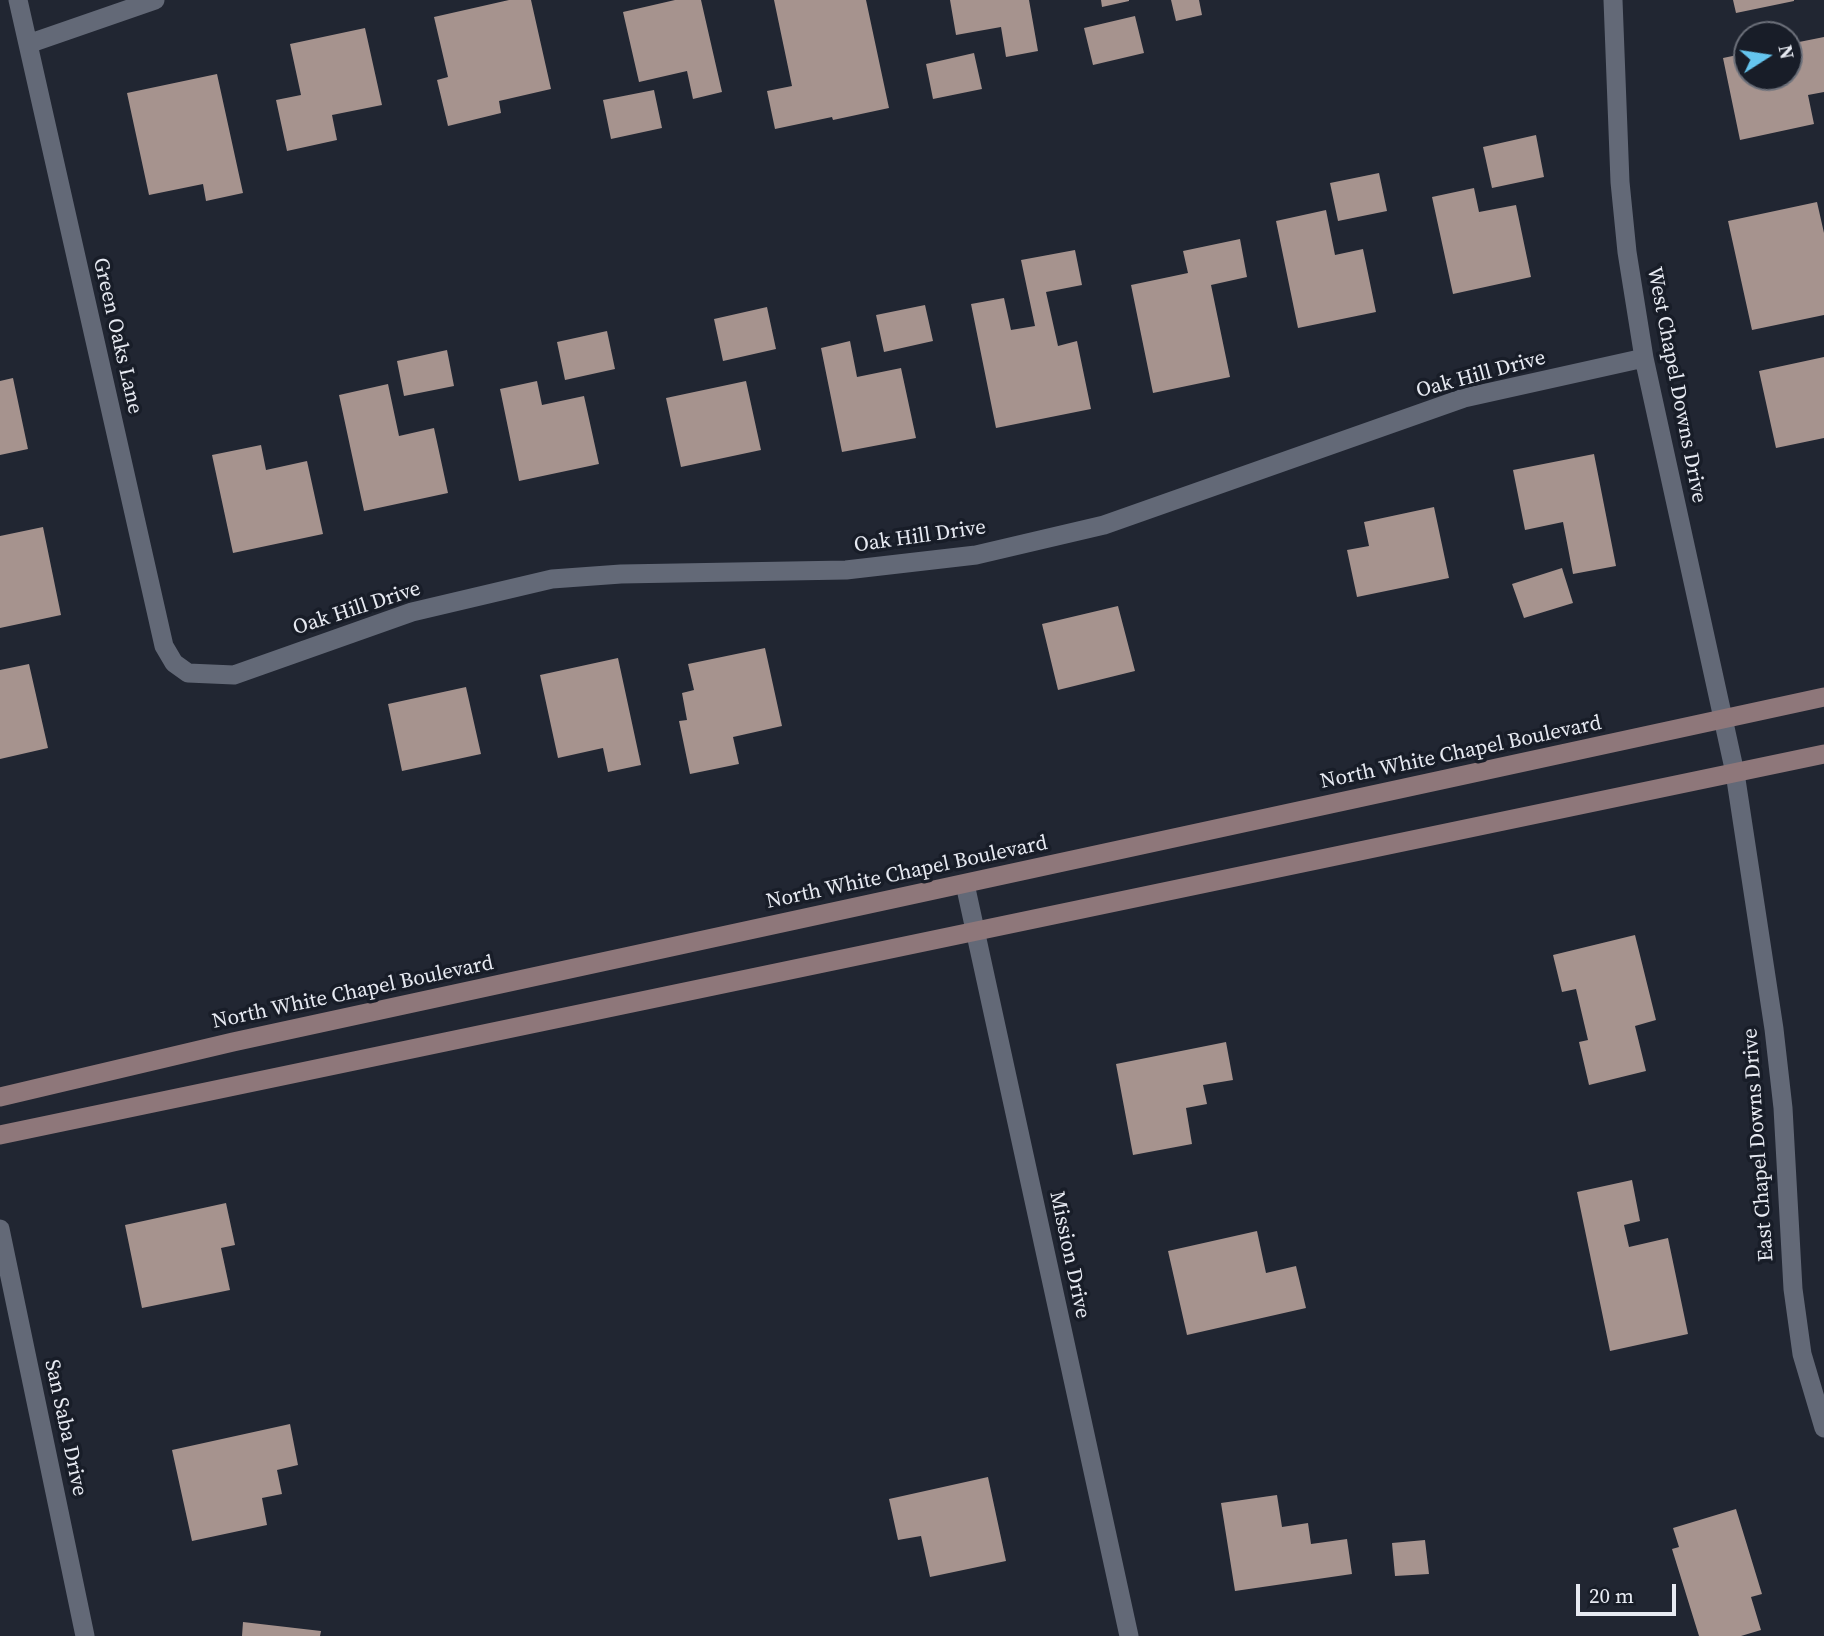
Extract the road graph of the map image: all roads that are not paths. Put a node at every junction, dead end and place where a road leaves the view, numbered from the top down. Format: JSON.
{"nodes":[{"id":1,"x":19,"y":0,"type":"edge"},
{"id":2,"x":155,"y":0,"type":"edge"},
{"id":3,"x":1613,"y":0,"type":"edge"},
{"id":4,"x":28,"y":44,"type":"junction"},
{"id":5,"x":1644,"y":358,"type":"junction"},
{"id":6,"x":188,"y":673,"type":"joint"},
{"id":7,"x":1824,"y":697,"type":"edge"},
{"id":8,"x":1723,"y":719,"type":"junction"},
{"id":9,"x":1824,"y":754,"type":"edge"},
{"id":10,"x":1735,"y":773,"type":"junction"},
{"id":11,"x":964,"y":884,"type":"junction"},
{"id":12,"x":975,"y":933,"type":"junction"},
{"id":13,"x":0,"y":1097,"type":"edge"},
{"id":14,"x":0,"y":1135,"type":"edge"},
{"id":15,"x":0,"y":1228,"type":"edge"},
{"id":16,"x":1824,"y":1428,"type":"edge"},
{"id":17,"x":85,"y":1636,"type":"edge"},
{"id":18,"x":1129,"y":1636,"type":"edge"}],
"edges":[{"from":1,"to":4,"type":"street","name":"Green Oaks Lane"},
{"from":2,"to":4,"type":"street"},
{"from":3,"to":5,"type":"street","name":"West Chapel Downs Drive"},
{"from":4,"to":6,"type":"street","name":"Green Oaks Lane"},
{"from":5,"to":6,"type":"street","name":"Oak Hill Drive"},
{"from":5,"to":8,"type":"street","name":"West Chapel Downs Drive"},
{"from":7,"to":8,"type":"main road","name":"North White Chapel Boulevard"},
{"from":8,"to":10,"type":"street","name":"West Chapel Downs Drive"},
{"from":8,"to":11,"type":"main road","name":"North White Chapel Boulevard"},
{"from":9,"to":10,"type":"main road"},
{"from":10,"to":12,"type":"main road"},
{"from":10,"to":16,"type":"street","name":"East Chapel Downs Drive"},
{"from":11,"to":12,"type":"street","name":"Mission Drive"},
{"from":11,"to":13,"type":"main road","name":"North White Chapel Boulevard"},
{"from":12,"to":14,"type":"main road"},
{"from":12,"to":18,"type":"street","name":"Mission Drive"},
{"from":15,"to":17,"type":"street","name":"San Saba Drive"}]}
